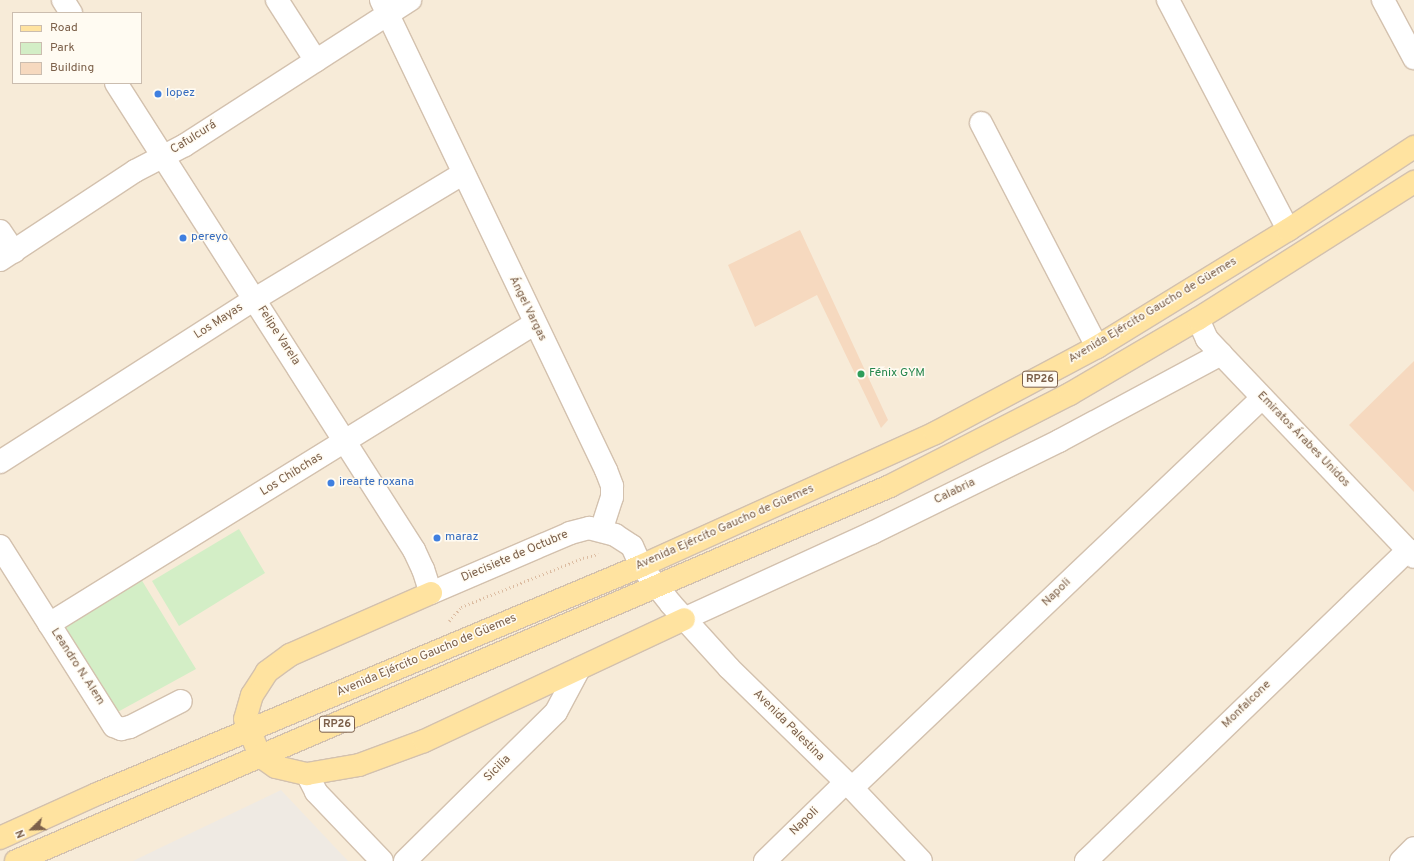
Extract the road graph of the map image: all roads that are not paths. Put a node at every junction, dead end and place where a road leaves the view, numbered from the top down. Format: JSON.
{"nodes":[{"id":1,"x":63,"y":0,"type":"edge"},
{"id":2,"x":277,"y":0,"type":"edge"},
{"id":3,"x":410,"y":0,"type":"edge"},
{"id":4,"x":1168,"y":0,"type":"edge"},
{"id":5,"x":1383,"y":0,"type":"edge"},
{"id":6,"x":385,"y":8,"type":"edge"},
{"id":7,"x":70,"y":12,"type":"edge"},
{"id":8,"x":1414,"y":58,"type":"edge"},
{"id":9,"x":316,"y":61,"type":"junction"},
{"id":10,"x":117,"y":84,"type":"edge"},
{"id":11,"x":981,"y":123,"type":"dead end"},
{"id":12,"x":1414,"y":147,"type":"edge"},
{"id":13,"x":164,"y":157,"type":"junction"},
{"id":14,"x":462,"y":174,"type":"junction"},
{"id":15,"x":1414,"y":182,"type":"edge"},
{"id":16,"x":1288,"y":230,"type":"junction"},
{"id":17,"x":0,"y":231,"type":"edge"},
{"id":18,"x":7,"y":256,"type":"edge"},
{"id":19,"x":255,"y":299,"type":"junction"},
{"id":20,"x":1198,"y":319,"type":"junction"},
{"id":21,"x":534,"y":324,"type":"junction"},
{"id":22,"x":1096,"y":347,"type":"junction"},
{"id":23,"x":1221,"y":354,"type":"junction"},
{"id":24,"x":1262,"y":398,"type":"junction"},
{"id":25,"x":346,"y":442,"type":"junction"},
{"id":26,"x":0,"y":462,"type":"edge"},
{"id":27,"x":601,"y":530,"type":"junction"},
{"id":28,"x":0,"y":546,"type":"edge"},
{"id":29,"x":1411,"y":553,"type":"edge"},
{"id":30,"x":641,"y":566,"type":"junction"},
{"id":31,"x":658,"y":587,"type":"junction"},
{"id":32,"x":431,"y":593,"type":"junction"},
{"id":33,"x":684,"y":619,"type":"junction"},
{"id":34,"x":49,"y":624,"type":"junction"},
{"id":35,"x":579,"y":669,"type":"junction"},
{"id":36,"x":181,"y":701,"type":"dead end"},
{"id":37,"x":248,"y":732,"type":"junction"},
{"id":38,"x":260,"y":756,"type":"junction"},
{"id":39,"x":307,"y":774,"type":"junction"},
{"id":40,"x":849,"y":785,"type":"junction"},
{"id":41,"x":0,"y":838,"type":"edge"},
{"id":42,"x":1414,"y":848,"type":"edge"},
{"id":43,"x":16,"y":861,"type":"edge"},
{"id":44,"x":382,"y":861,"type":"edge"},
{"id":45,"x":405,"y":861,"type":"edge"},
{"id":46,"x":765,"y":861,"type":"edge"},
{"id":47,"x":921,"y":861,"type":"edge"},
{"id":48,"x":1086,"y":861,"type":"edge"},
{"id":49,"x":1401,"y":861,"type":"edge"}],
"edges":[{"from":1,"to":7,"type":"street"},
{"from":2,"to":9,"type":"street"},
{"from":3,"to":6,"type":"street"},
{"from":4,"to":16,"type":"street"},
{"from":5,"to":8,"type":"street"},
{"from":6,"to":9,"type":"street","name":"Cafulcurá"},
{"from":6,"to":14,"type":"street","name":"Ángel Vargas"},
{"from":9,"to":13,"type":"street","name":"Cafulcurá"},
{"from":10,"to":13,"type":"street","name":"Felipe Varela"},
{"from":11,"to":22,"type":"street"},
{"from":12,"to":16,"type":"main road","name":"Avenida Ejército Gaucho de Güemes","number":"RP26"},
{"from":13,"to":18,"type":"street","name":"Cafulcurá"},
{"from":13,"to":19,"type":"street","name":"Felipe Varela"},
{"from":14,"to":19,"type":"street","name":"Los Mayas"},
{"from":14,"to":21,"type":"street","name":"Ángel Vargas"},
{"from":15,"to":20,"type":"main road","number":"RP26"},
{"from":16,"to":22,"type":"main road","name":"Avenida Ejército Gaucho de Güemes","number":"RP26"},
{"from":17,"to":18,"type":"street"},
{"from":19,"to":25,"type":"street","name":"Felipe Varela"},
{"from":19,"to":26,"type":"street","name":"Los Mayas"},
{"from":20,"to":23,"type":"street","name":"Emiratos Árabes Unidos"},
{"from":20,"to":31,"type":"main road","number":"RP26"},
{"from":21,"to":25,"type":"street","name":"Los Chibchas"},
{"from":21,"to":27,"type":"street","name":"Ángel Vargas"},
{"from":22,"to":30,"type":"main road","name":"Avenida Ejército Gaucho de Güemes","number":"RP26"},
{"from":23,"to":24,"type":"street","name":"Emiratos Árabes Unidos"},
{"from":23,"to":33,"type":"street","name":"Calabria"},
{"from":24,"to":29,"type":"street","name":"Emiratos Árabes Unidos"},
{"from":24,"to":40,"type":"street","name":"Napoli"},
{"from":25,"to":32,"type":"street","name":"Felipe Varela"},
{"from":25,"to":34,"type":"street","name":"Los Chibchas"},
{"from":27,"to":30,"type":"street"},
{"from":27,"to":32,"type":"street","name":"Diecisiete de Octubre"},
{"from":28,"to":34,"type":"street","name":"Leandro N. Alem"},
{"from":29,"to":48,"type":"street","name":"Monfalcone"},
{"from":30,"to":31,"type":"street"},
{"from":30,"to":37,"type":"main road","name":"Avenida Ejército Gaucho de Güemes","number":"RP26"},
{"from":31,"to":33,"type":"street","name":"Avenida Palestina"},
{"from":31,"to":38,"type":"main road","number":"RP26"},
{"from":32,"to":37,"type":"main road"},
{"from":33,"to":35,"type":"main road"},
{"from":33,"to":40,"type":"street","name":"Avenida Palestina"},
{"from":34,"to":36,"type":"street","name":"Leandro N. Alem"},
{"from":35,"to":39,"type":"main road"},
{"from":35,"to":45,"type":"street","name":"Sicilia"},
{"from":37,"to":38,"type":"main road"},
{"from":37,"to":41,"type":"main road","name":"Avenida Ejército Gaucho de Güemes","number":"RP26"},
{"from":38,"to":39,"type":"main road"},
{"from":38,"to":43,"type":"main road","number":"RP26"},
{"from":39,"to":44,"type":"street"},
{"from":40,"to":46,"type":"street","name":"Napoli"},
{"from":40,"to":47,"type":"street","name":"Avenida Palestina"},
{"from":42,"to":49,"type":"street"}]}
